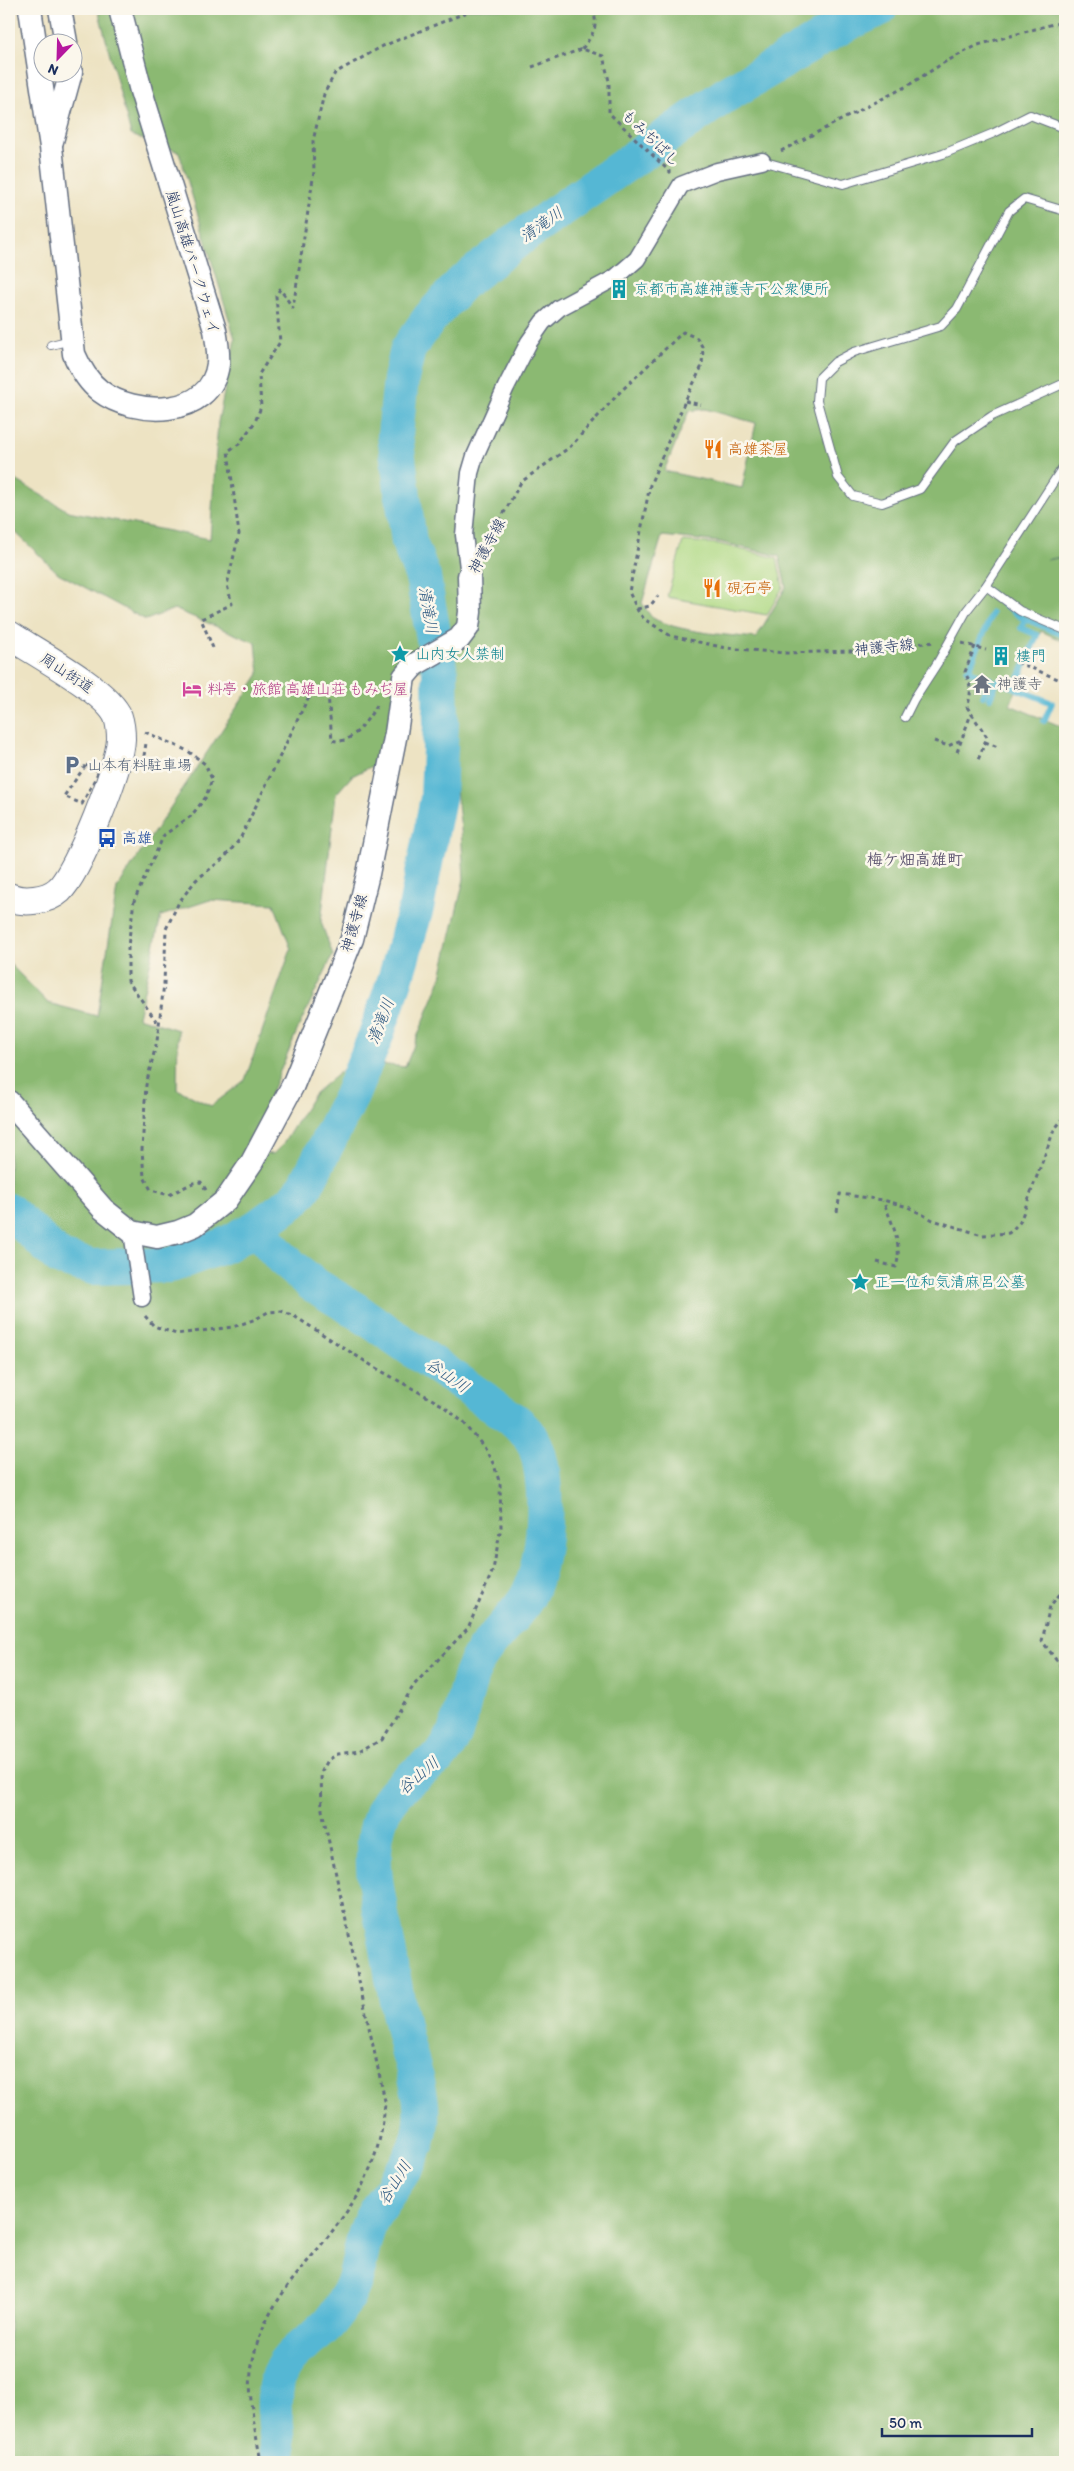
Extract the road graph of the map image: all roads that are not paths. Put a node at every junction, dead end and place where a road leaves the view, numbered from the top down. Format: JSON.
{"nodes":[{"id":1,"x":30,"y":9,"type":"edge"},
{"id":2,"x":60,"y":9,"type":"edge"},
{"id":3,"x":120,"y":9,"type":"edge"},
{"id":4,"x":64,"y":32,"type":"edge"},
{"id":5,"x":68,"y":82,"type":"edge"},
{"id":6,"x":1065,"y":133,"type":"edge"},
{"id":7,"x":51,"y":147,"type":"junction"},
{"id":8,"x":762,"y":161,"type":"joint"},
{"id":9,"x":1065,"y":211,"type":"edge"},
{"id":10,"x":1065,"y":383,"type":"edge"},
{"id":11,"x":1065,"y":464,"type":"edge"},
{"id":12,"x":470,"y":576,"type":"joint"},
{"id":13,"x":986,"y":586,"type":"junction"},
{"id":14,"x":1065,"y":630,"type":"edge"},
{"id":15,"x":9,"y":635,"type":"edge"},
{"id":16,"x":905,"y":717,"type":"dead end"},
{"id":17,"x":9,"y":897,"type":"edge"},
{"id":18,"x":9,"y":1102,"type":"edge"},
{"id":19,"x":133,"y":1236,"type":"junction"},
{"id":20,"x":142,"y":1298,"type":"road end"}],
"edges":[{"from":1,"to":7,"type":"street","name":"嵐山高雄パークウェイ"},
{"from":2,"to":4,"type":"street"},
{"from":3,"to":7,"type":"street","name":"嵐山高雄パークウェイ"},
{"from":5,"to":7,"type":"street","name":"嵐山高雄パークウェイ"},
{"from":6,"to":8,"type":"lane"},
{"from":8,"to":12,"type":"street"},
{"from":9,"to":10,"type":"lane"},
{"from":11,"to":13,"type":"lane"},
{"from":12,"to":19,"type":"street","name":"神護寺線"},
{"from":13,"to":14,"type":"lane"},
{"from":13,"to":16,"type":"lane"},
{"from":15,"to":17,"type":"highway","name":"周山街道"},
{"from":18,"to":19,"type":"street","name":"神護寺線"},
{"from":19,"to":20,"type":"street"}]}
